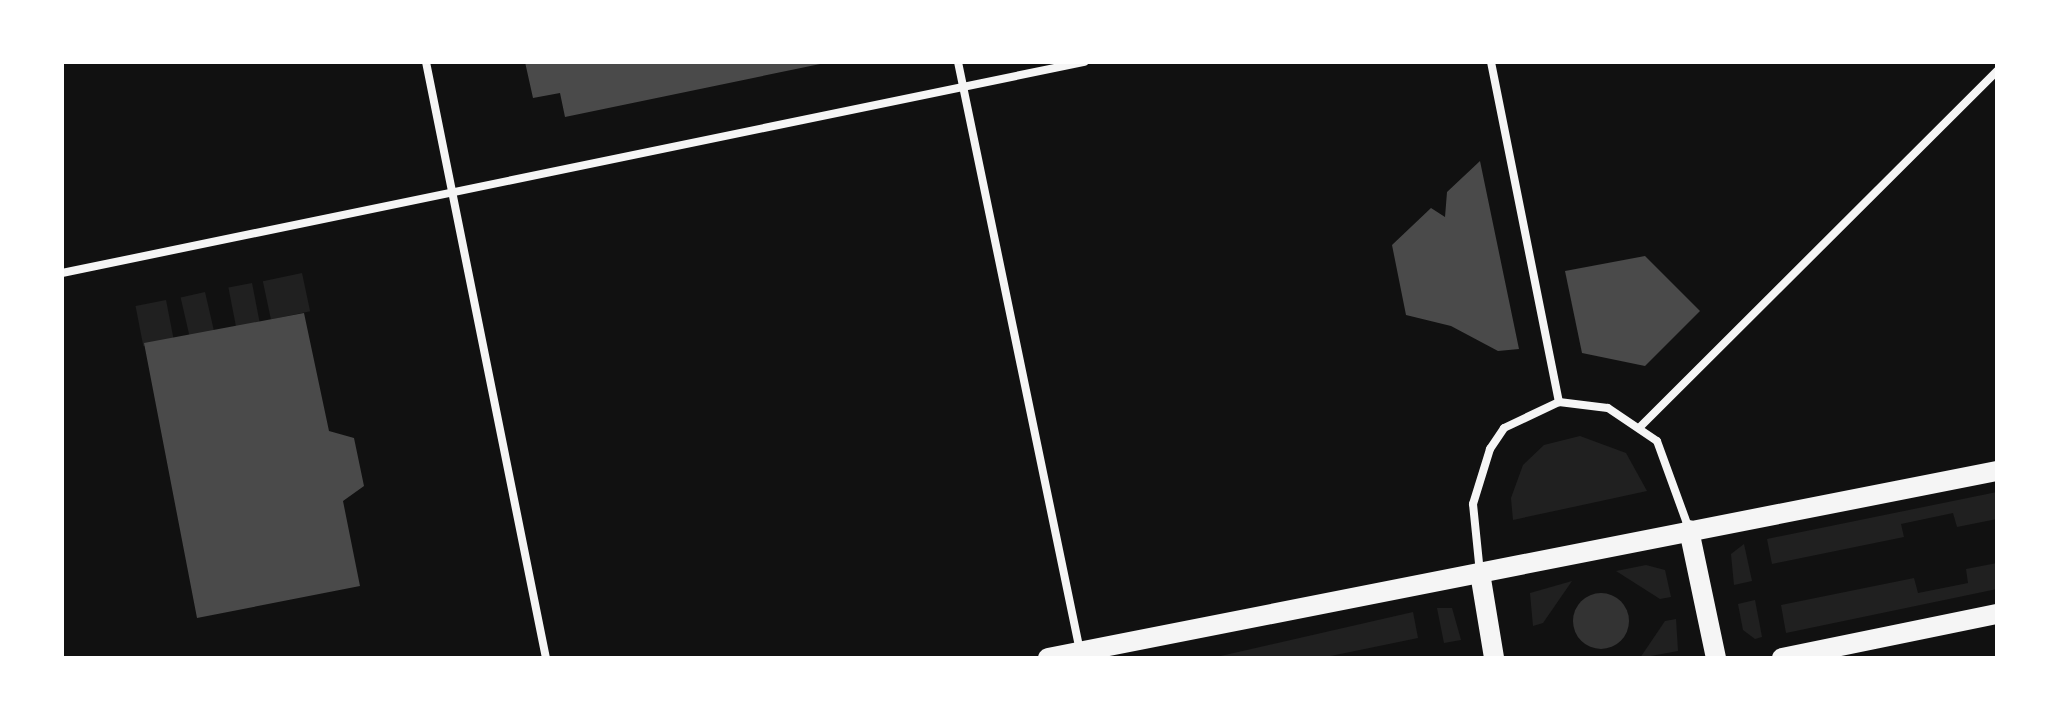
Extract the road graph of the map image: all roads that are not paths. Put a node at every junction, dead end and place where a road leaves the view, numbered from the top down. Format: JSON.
{"nodes":[{"id":1,"x":426,"y":62,"type":"edge"},
{"id":2,"x":958,"y":62,"type":"edge"},
{"id":3,"x":1084,"y":62,"type":"edge"},
{"id":4,"x":1491,"y":62,"type":"edge"},
{"id":5,"x":1997,"y":71,"type":"edge"},
{"id":6,"x":963,"y":87,"type":"junction"},
{"id":7,"x":453,"y":192,"type":"junction"},
{"id":8,"x":62,"y":273,"type":"edge"},
{"id":9,"x":1559,"y":402,"type":"junction"},
{"id":10,"x":1641,"y":426,"type":"junction"},
{"id":11,"x":1997,"y":471,"type":"edge"},
{"id":12,"x":1689,"y":530,"type":"junction"},
{"id":13,"x":1480,"y":573,"type":"junction"},
{"id":14,"x":1997,"y":614,"type":"edge"},
{"id":15,"x":1144,"y":648,"type":"edge"},
{"id":16,"x":1080,"y":651,"type":"junction"},
{"id":17,"x":546,"y":658,"type":"edge"},
{"id":18,"x":1048,"y":658,"type":"edge"},
{"id":19,"x":1494,"y":658,"type":"edge"},
{"id":20,"x":1716,"y":658,"type":"edge"},
{"id":21,"x":1782,"y":658,"type":"edge"}],
"edges":[{"from":1,"to":7,"type":"street"},
{"from":2,"to":6,"type":"street"},
{"from":3,"to":6,"type":"street"},
{"from":4,"to":9,"type":"street"},
{"from":5,"to":10,"type":"street"},
{"from":6,"to":7,"type":"street"},
{"from":6,"to":16,"type":"street"},
{"from":7,"to":8,"type":"street"},
{"from":7,"to":17,"type":"street"},
{"from":9,"to":10,"type":"street"},
{"from":9,"to":13,"type":"street"},
{"from":10,"to":12,"type":"street"},
{"from":11,"to":12,"type":"main road"},
{"from":12,"to":13,"type":"main road"},
{"from":12,"to":20,"type":"main road"},
{"from":13,"to":15,"type":"main road"},
{"from":13,"to":19,"type":"main road"},
{"from":14,"to":21,"type":"main road"},
{"from":15,"to":16,"type":"main road"},
{"from":16,"to":18,"type":"main road"}]}
